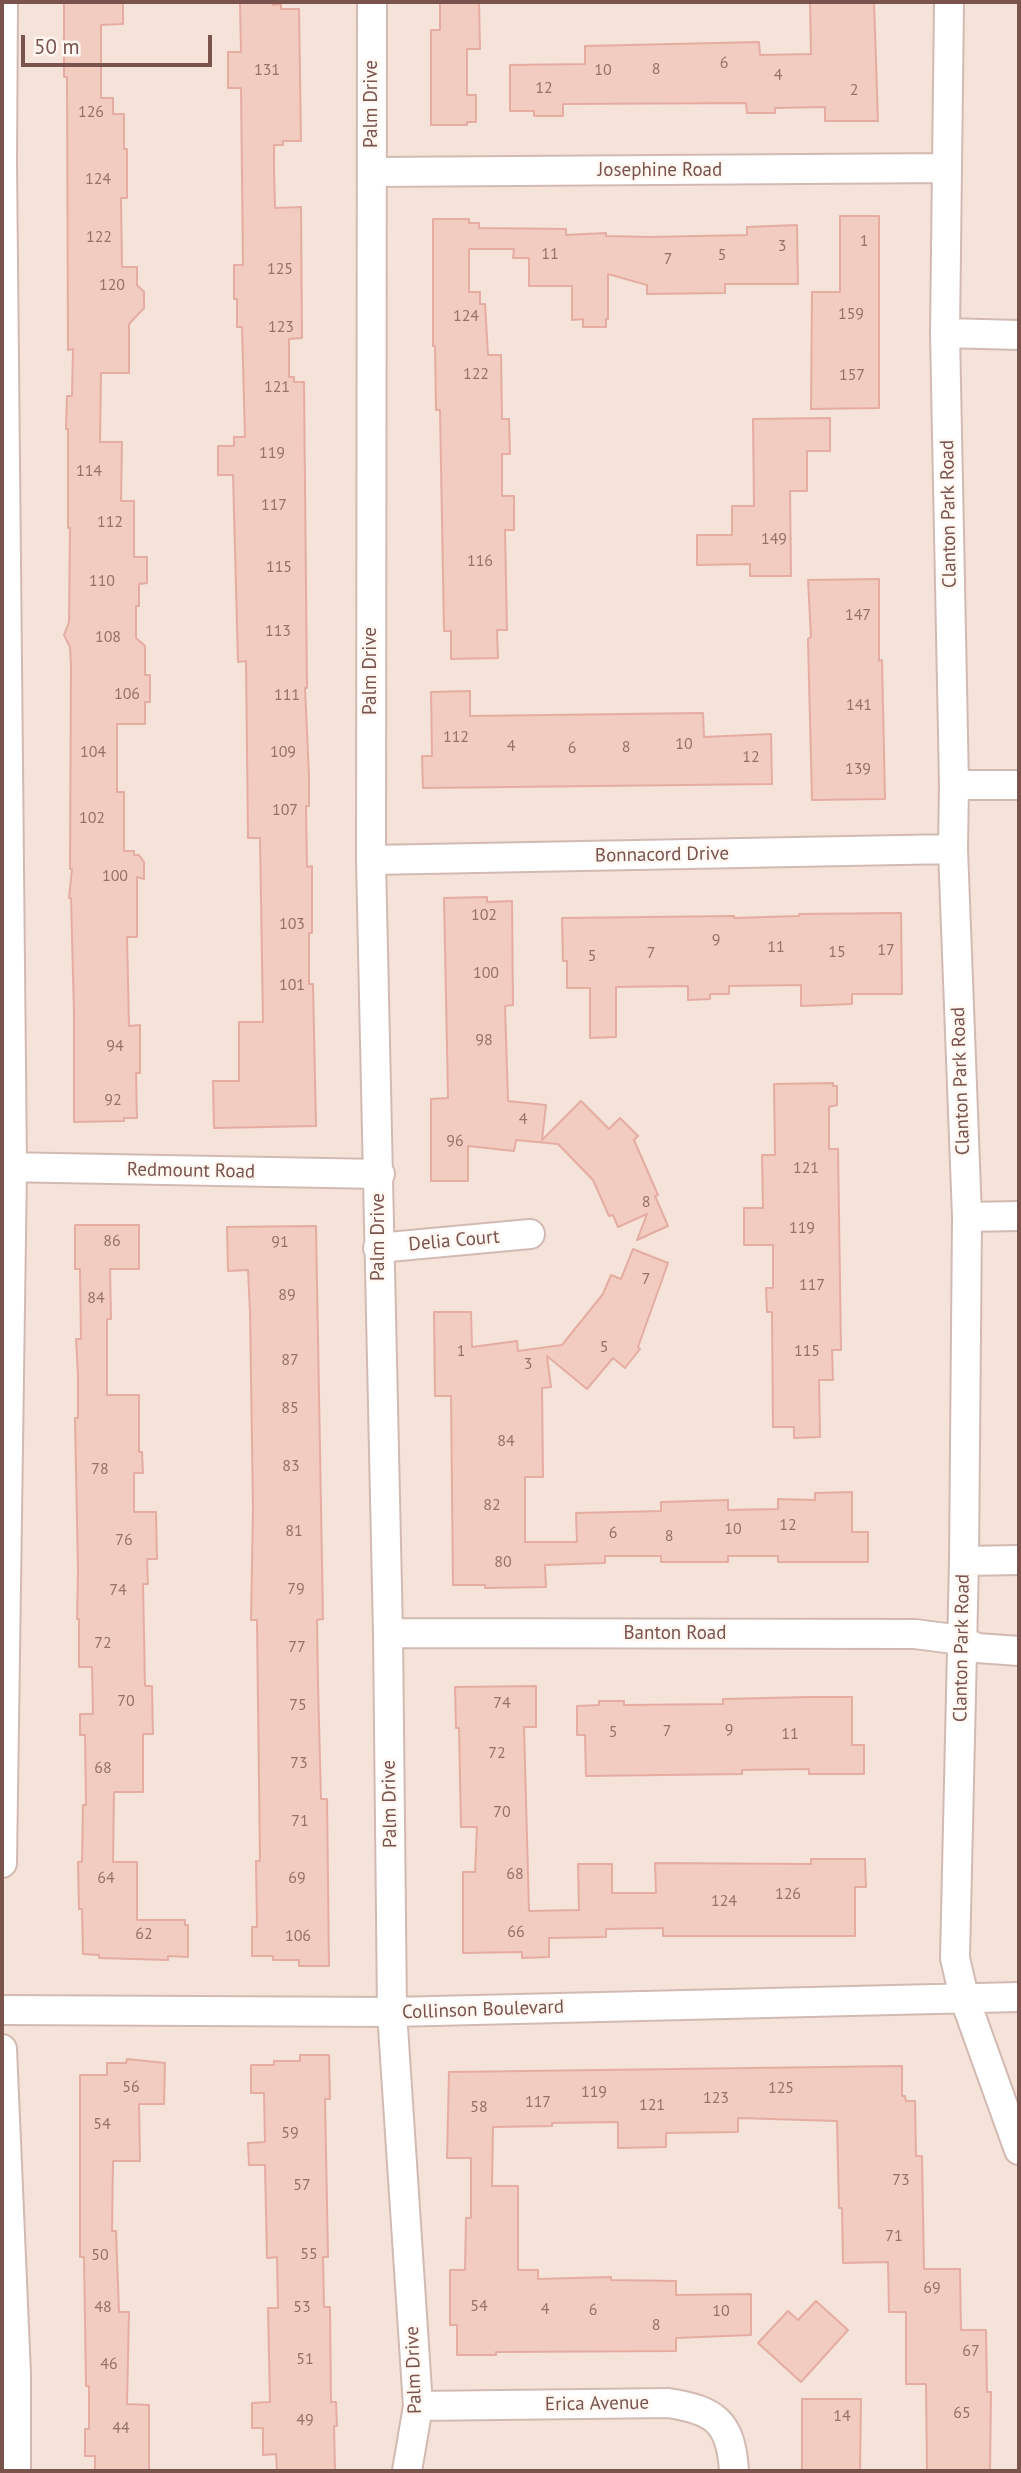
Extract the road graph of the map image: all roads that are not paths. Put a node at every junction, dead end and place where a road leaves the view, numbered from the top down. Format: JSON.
{"nodes":[{"id":1,"x":3,"y":2,"type":"edge"},
{"id":2,"x":372,"y":2,"type":"edge"},
{"id":3,"x":949,"y":2,"type":"edge"},
{"id":4,"x":2,"y":162,"type":"edge"},
{"id":5,"x":947,"y":168,"type":"junction"},
{"id":6,"x":372,"y":172,"type":"junction"},
{"id":7,"x":945,"y":333,"type":"junction"},
{"id":8,"x":1019,"y":335,"type":"edge"},
{"id":9,"x":1019,"y":785,"type":"edge"},
{"id":10,"x":954,"y":786,"type":"junction"},
{"id":11,"x":953,"y":849,"type":"junction"},
{"id":12,"x":371,"y":860,"type":"junction"},
{"id":13,"x":7,"y":1167,"type":"edge"},
{"id":14,"x":380,"y":1174,"type":"junction"},
{"id":15,"x":1019,"y":1216,"type":"edge"},
{"id":16,"x":967,"y":1217,"type":"junction"},
{"id":17,"x":530,"y":1234,"type":"dead end"},
{"id":18,"x":378,"y":1248,"type":"junction"},
{"id":19,"x":1019,"y":1560,"type":"edge"},
{"id":20,"x":964,"y":1561,"type":"junction"},
{"id":21,"x":3,"y":1621,"type":"edge"},
{"id":22,"x":388,"y":1633,"type":"junction"},
{"id":23,"x":961,"y":1640,"type":"junction"},
{"id":24,"x":1019,"y":1651,"type":"edge"},
{"id":25,"x":2,"y":1863,"type":"edge"},
{"id":26,"x":964,"y":1997,"type":"junction"},
{"id":27,"x":1019,"y":1997,"type":"edge"},
{"id":28,"x":2,"y":2010,"type":"edge"},
{"id":29,"x":392,"y":2012,"type":"junction"},
{"id":30,"x":2,"y":2049,"type":"edge"},
{"id":31,"x":1019,"y":2150,"type":"edge"},
{"id":32,"x":9,"y":2374,"type":"edge"},
{"id":33,"x":418,"y":2406,"type":"junction"},
{"id":34,"x":16,"y":2471,"type":"edge"},
{"id":35,"x":407,"y":2471,"type":"edge"},
{"id":36,"x":734,"y":2471,"type":"edge"}],
"edges":[{"from":1,"to":4,"type":"street"},
{"from":2,"to":6,"type":"street","name":"Palm Drive"},
{"from":3,"to":5,"type":"street","name":"Clanton Park Road"},
{"from":4,"to":13,"type":"street"},
{"from":5,"to":6,"type":"street","name":"Josephine Road"},
{"from":5,"to":7,"type":"street","name":"Clanton Park Road"},
{"from":6,"to":12,"type":"street","name":"Palm Drive"},
{"from":7,"to":8,"type":"street"},
{"from":7,"to":10,"type":"street","name":"Clanton Park Road"},
{"from":9,"to":10,"type":"street"},
{"from":10,"to":11,"type":"street","name":"Clanton Park Road"},
{"from":11,"to":12,"type":"street","name":"Bonnacord Drive"},
{"from":11,"to":16,"type":"street","name":"Clanton Park Road"},
{"from":12,"to":14,"type":"street","name":"Palm Drive"},
{"from":13,"to":14,"type":"street","name":"Redmount Road"},
{"from":13,"to":21,"type":"street"},
{"from":14,"to":18,"type":"street","name":"Palm Drive"},
{"from":15,"to":16,"type":"street"},
{"from":16,"to":20,"type":"street","name":"Clanton Park Road"},
{"from":17,"to":18,"type":"street","name":"Delia Court"},
{"from":18,"to":22,"type":"street","name":"Palm Drive"},
{"from":19,"to":20,"type":"street"},
{"from":20,"to":23,"type":"street","name":"Clanton Park Road"},
{"from":21,"to":25,"type":"street"},
{"from":22,"to":23,"type":"street","name":"Banton Road"},
{"from":22,"to":29,"type":"street","name":"Palm Drive"},
{"from":23,"to":24,"type":"street","name":"Banton Road"},
{"from":23,"to":26,"type":"street","name":"Clanton Park Road"},
{"from":26,"to":27,"type":"street","name":"Collinson Boulevard"},
{"from":26,"to":29,"type":"street","name":"Collinson Boulevard"},
{"from":26,"to":31,"type":"street","name":"Clanton Park Road"},
{"from":28,"to":29,"type":"street","name":"Collinson Boulevard"},
{"from":29,"to":33,"type":"street","name":"Palm Drive"},
{"from":30,"to":32,"type":"street"},
{"from":32,"to":34,"type":"street"},
{"from":33,"to":35,"type":"street","name":"Palm Drive"},
{"from":33,"to":36,"type":"street","name":"Erica Avenue"}]}
